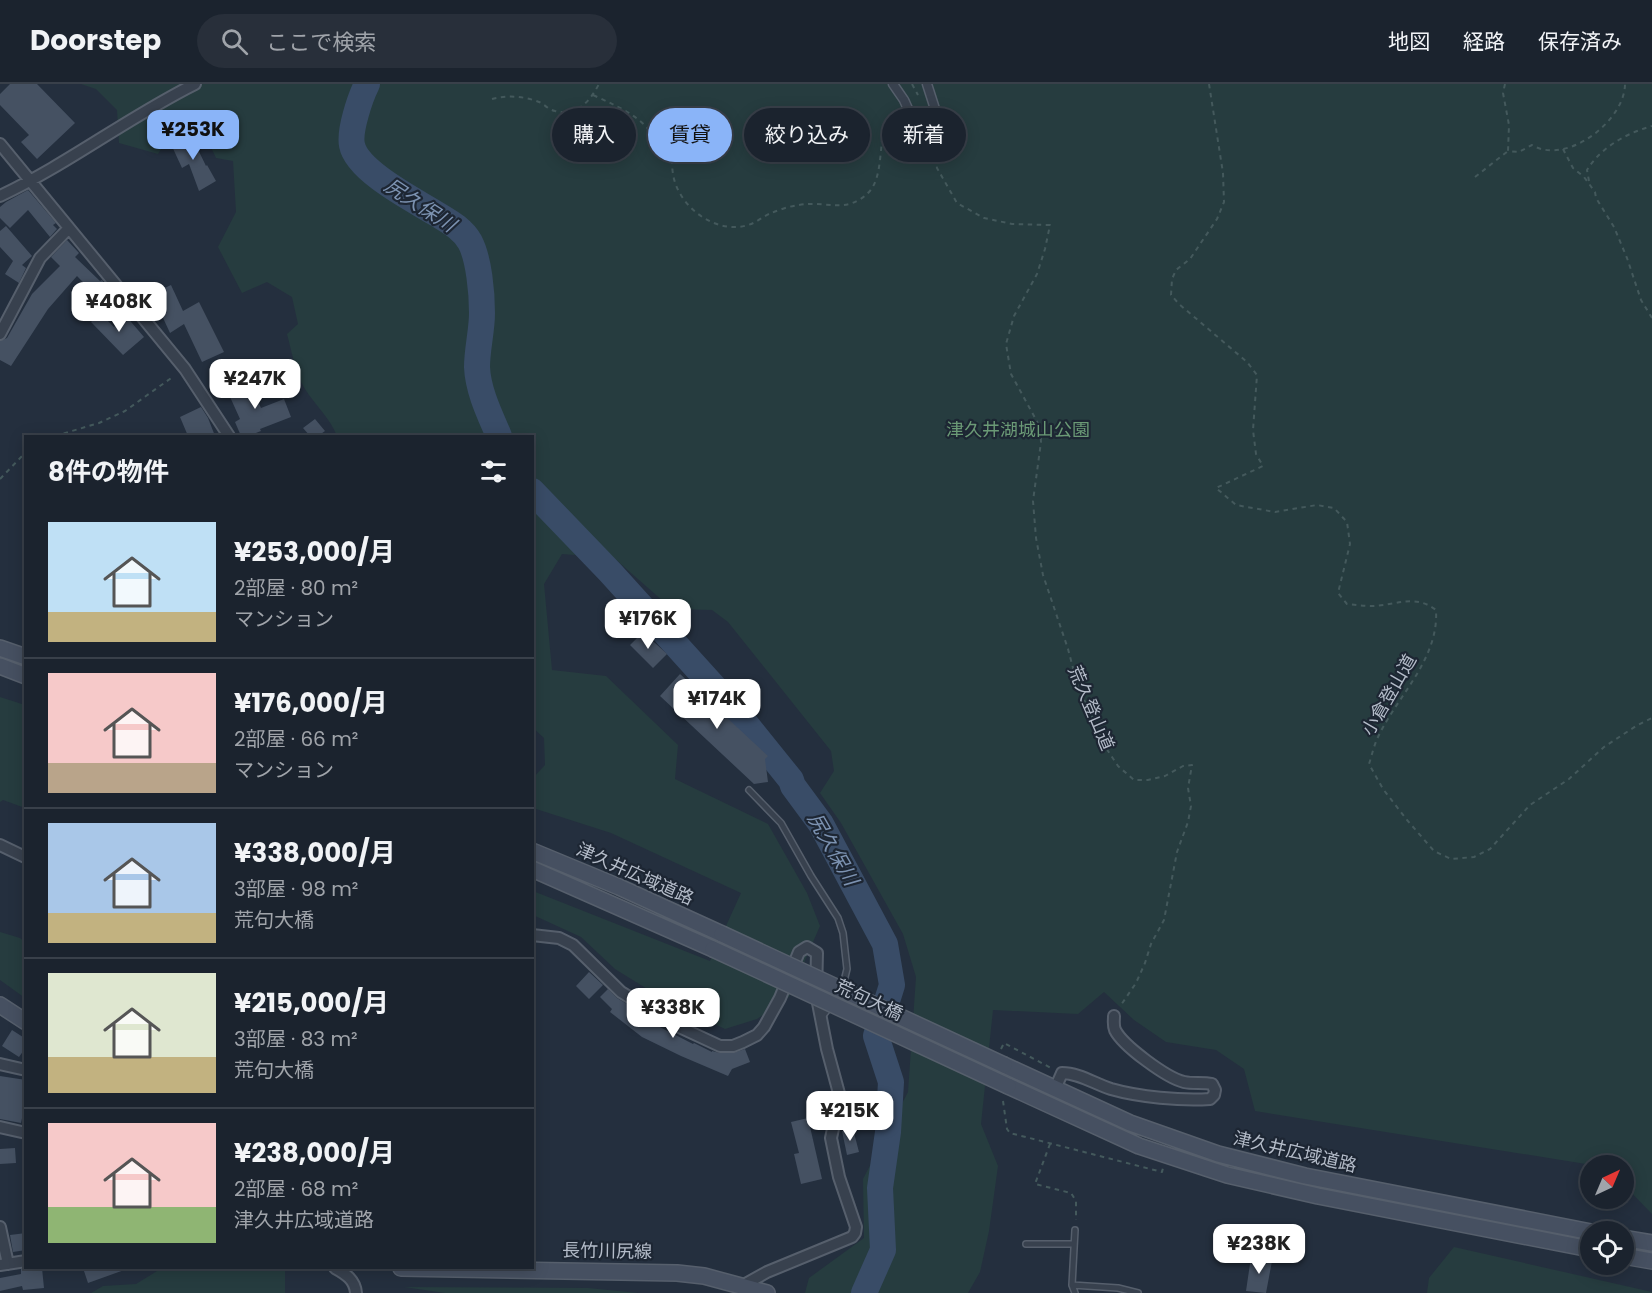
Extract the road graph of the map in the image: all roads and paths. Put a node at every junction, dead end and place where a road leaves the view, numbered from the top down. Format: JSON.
{"nodes":[{"id":1,"x":195,"y":84,"type":"edge"},
{"id":2,"x":599,"y":84,"type":"edge"},
{"id":3,"x":893,"y":84,"type":"edge"},
{"id":4,"x":927,"y":84,"type":"edge"},
{"id":5,"x":1209,"y":84,"type":"edge"},
{"id":6,"x":1505,"y":84,"type":"edge"},
{"id":7,"x":1625,"y":84,"type":"edge"},
{"id":8,"x":593,"y":95,"type":"junction"},
{"id":9,"x":492,"y":99,"type":"dead end"},
{"id":10,"x":908,"y":108,"type":"edge"},
{"id":11,"x":935,"y":108,"type":"edge"},
{"id":12,"x":1652,"y":126,"type":"edge"},
{"id":13,"x":882,"y":138,"type":"edge"},
{"id":14,"x":0,"y":144,"type":"edge"},
{"id":15,"x":1563,"y":149,"type":"junction"},
{"id":16,"x":1508,"y":151,"type":"junction"},
{"id":17,"x":936,"y":162,"type":"edge"},
{"id":18,"x":1476,"y":177,"type":"dead end"},
{"id":19,"x":32,"y":181,"type":"junction"},
{"id":20,"x":1589,"y":183,"type":"junction"},
{"id":21,"x":0,"y":196,"type":"edge"},
{"id":22,"x":69,"y":228,"type":"junction"},
{"id":23,"x":1652,"y":318,"type":"edge"},
{"id":24,"x":0,"y":334,"type":"edge"},
{"id":25,"x":184,"y":369,"type":"junction"},
{"id":26,"x":58,"y":435,"type":"edge"},
{"id":27,"x":227,"y":435,"type":"edge"},
{"id":28,"x":24,"y":454,"type":"edge"},
{"id":29,"x":0,"y":479,"type":"edge"},
{"id":30,"x":0,"y":648,"type":"edge"},
{"id":31,"x":24,"y":656,"type":"edge"},
{"id":32,"x":0,"y":666,"type":"edge"},
{"id":33,"x":24,"y":675,"type":"edge"},
{"id":34,"x":1652,"y":718,"type":"edge"},
{"id":35,"x":749,"y":790,"type":"dead end"},
{"id":36,"x":0,"y":845,"type":"edge"},
{"id":37,"x":534,"y":852,"type":"edge"},
{"id":38,"x":24,"y":857,"type":"edge"},
{"id":39,"x":534,"y":870,"type":"edge"},
{"id":40,"x":722,"y":934,"type":"joint"},
{"id":41,"x":534,"y":935,"type":"edge"},
{"id":42,"x":713,"y":949,"type":"joint"},
{"id":43,"x":0,"y":1005,"type":"edge"},
{"id":44,"x":1114,"y":1016,"type":"joint"},
{"id":45,"x":820,"y":1018,"type":"junction"},
{"id":46,"x":24,"y":1021,"type":"edge"},
{"id":47,"x":1004,"y":1043,"type":"dead end"},
{"id":48,"x":0,"y":1065,"type":"edge"},
{"id":49,"x":1004,"y":1065,"type":"joint"},
{"id":50,"x":24,"y":1070,"type":"edge"},
{"id":51,"x":1062,"y":1073,"type":"junction"},
{"id":52,"x":1056,"y":1089,"type":"junction"},
{"id":53,"x":1005,"y":1093,"type":"junction"},
{"id":54,"x":0,"y":1127,"type":"edge"},
{"id":55,"x":24,"y":1133,"type":"edge"},
{"id":56,"x":1050,"y":1144,"type":"junction"},
{"id":57,"x":1164,"y":1167,"type":"dead end"},
{"id":58,"x":1076,"y":1215,"type":"dead end"},
{"id":59,"x":1580,"y":1224,"type":"edge"},
{"id":60,"x":0,"y":1227,"type":"edge"},
{"id":61,"x":1075,"y":1230,"type":"dead end"},
{"id":62,"x":1634,"y":1237,"type":"edge"},
{"id":63,"x":1026,"y":1244,"type":"dead end"},
{"id":64,"x":1074,"y":1244,"type":"junction"},
{"id":65,"x":1652,"y":1244,"type":"edge"},
{"id":66,"x":1580,"y":1247,"type":"edge"},
{"id":67,"x":1634,"y":1258,"type":"edge"},
{"id":68,"x":24,"y":1261,"type":"edge"},
{"id":69,"x":1652,"y":1261,"type":"edge"},
{"id":70,"x":4,"y":1265,"type":"edge"},
{"id":71,"x":337,"y":1269,"type":"edge"},
{"id":72,"x":487,"y":1269,"type":"edge"},
{"id":73,"x":1072,"y":1284,"type":"junction"},
{"id":74,"x":753,"y":1291,"type":"edge"},
{"id":75,"x":356,"y":1293,"type":"edge"},
{"id":76,"x":1075,"y":1293,"type":"edge"},
{"id":77,"x":1138,"y":1293,"type":"edge"}],
"edges":[{"from":1,"to":19,"type":"street"},
{"from":2,"to":8,"type":"path"},
{"from":3,"to":10,"type":"street"},
{"from":4,"to":11,"type":"street"},
{"from":5,"to":34,"type":"path","name":"小倉登山道"},
{"from":6,"to":16,"type":"path"},
{"from":7,"to":15,"type":"path"},
{"from":8,"to":9,"type":"path"},
{"from":8,"to":13,"type":"path"},
{"from":12,"to":20,"type":"path"},
{"from":14,"to":19,"type":"street"},
{"from":15,"to":16,"type":"path"},
{"from":15,"to":20,"type":"path"},
{"from":16,"to":18,"type":"path"},
{"from":17,"to":44,"type":"path","name":"荒久登山道"},
{"from":19,"to":21,"type":"street"},
{"from":19,"to":22,"type":"street"},
{"from":20,"to":23,"type":"path"},
{"from":22,"to":24,"type":"street"},
{"from":22,"to":25,"type":"street"},
{"from":25,"to":26,"type":"path"},
{"from":25,"to":27,"type":"street"},
{"from":28,"to":29,"type":"path"},
{"from":30,"to":31,"type":"main road"},
{"from":32,"to":33,"type":"main road"},
{"from":35,"to":45,"type":"lane"},
{"from":36,"to":38,"type":"street"},
{"from":37,"to":40,"type":"main road","name":"津久井広域道路"},
{"from":39,"to":42,"type":"main road","name":"津久井広域道路"},
{"from":40,"to":49,"type":"main road","name":"荒句大橋","bridge":true},
{"from":41,"to":45,"type":"street"},
{"from":42,"to":53,"type":"main road","name":"荒句大橋","bridge":true},
{"from":43,"to":46,"type":"main road"},
{"from":44,"to":51,"type":"street"},
{"from":45,"to":74,"type":"street"},
{"from":47,"to":51,"type":"path"},
{"from":48,"to":50,"type":"street"},
{"from":49,"to":52,"type":"main road","name":"津久井広域道路"},
{"from":51,"to":52,"type":"street"},
{"from":52,"to":59,"type":"main road","name":"津久井広域道路"},
{"from":53,"to":56,"type":"path"},
{"from":53,"to":66,"type":"main road","name":"津久井広域道路"},
{"from":54,"to":55,"type":"street"},
{"from":56,"to":57,"type":"path"},
{"from":56,"to":58,"type":"path"},
{"from":60,"to":70,"type":"street"},
{"from":61,"to":64,"type":"lane"},
{"from":62,"to":65,"type":"main road"},
{"from":63,"to":64,"type":"lane"},
{"from":64,"to":73,"type":"lane"},
{"from":67,"to":69,"type":"main road"},
{"from":68,"to":70,"type":"street"},
{"from":71,"to":75,"type":"street"},
{"from":72,"to":74,"type":"main road","name":"長竹川尻線"},
{"from":73,"to":76,"type":"lane"},
{"from":73,"to":77,"type":"lane"}]}
